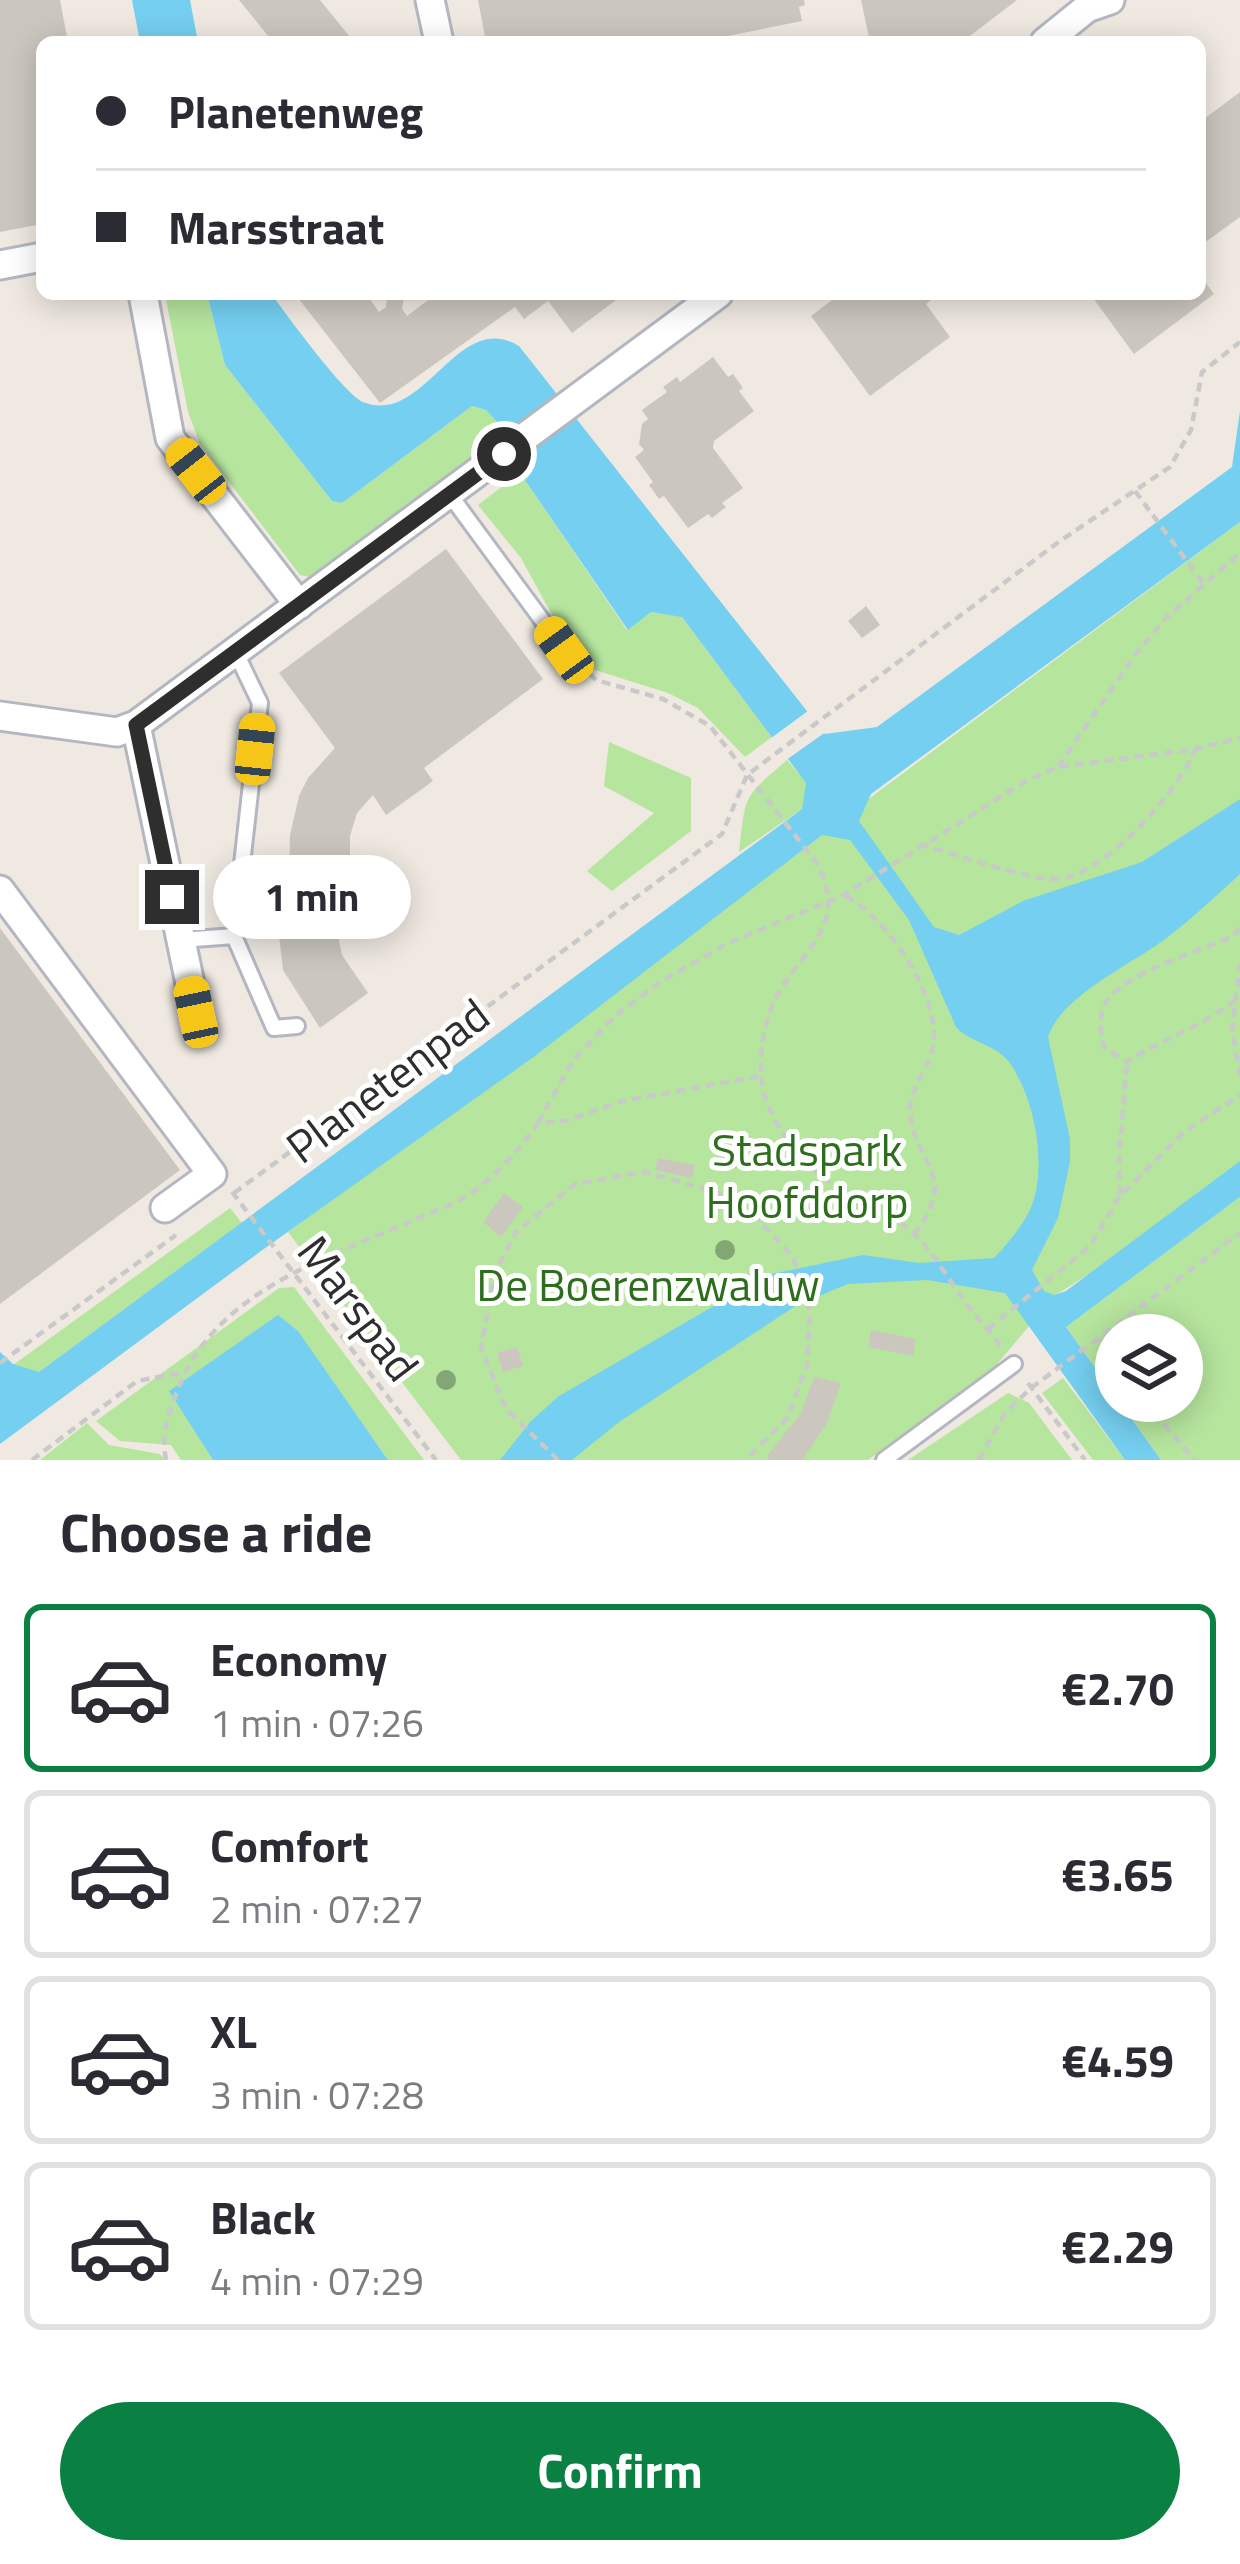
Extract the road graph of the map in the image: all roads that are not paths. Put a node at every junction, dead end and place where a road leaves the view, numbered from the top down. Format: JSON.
{"nodes":[{"id":1,"x":430,"y":0,"type":"edge"},
{"id":2,"x":1110,"y":0,"type":"edge"},
{"id":3,"x":438,"y":36,"type":"edge"},
{"id":4,"x":1052,"y":36,"type":"edge"},
{"id":5,"x":36,"y":258,"type":"edge"},
{"id":6,"x":0,"y":265,"type":"edge"},
{"id":7,"x":143,"y":300,"type":"edge"},
{"id":8,"x":710,"y":300,"type":"edge"},
{"id":9,"x":450,"y":495,"type":"junction"},
{"id":10,"x":299,"y":605,"type":"junction"},
{"id":11,"x":564,"y":650,"type":"road end"},
{"id":12,"x":236,"y":652,"type":"junction"},
{"id":13,"x":0,"y":716,"type":"edge"},
{"id":14,"x":136,"y":725,"type":"junction"},
{"id":15,"x":0,"y":890,"type":"edge"},
{"id":16,"x":234,"y":936,"type":"junction"},
{"id":17,"x":181,"y":940,"type":"junction"},
{"id":18,"x":196,"y":1012,"type":"dead end"},
{"id":19,"x":297,"y":1026,"type":"dead end"},
{"id":20,"x":165,"y":1208,"type":"dead end"},
{"id":21,"x":1014,"y":1364,"type":"road end"},
{"id":22,"x":884,"y":1460,"type":"edge"}],
"edges":[{"from":1,"to":3,"type":"street"},
{"from":2,"to":4,"type":"street"},
{"from":5,"to":6,"type":"street"},
{"from":7,"to":10,"type":"street"},
{"from":8,"to":9,"type":"street"},
{"from":9,"to":10,"type":"street"},
{"from":9,"to":11,"type":"lane"},
{"from":10,"to":12,"type":"street"},
{"from":12,"to":14,"type":"street"},
{"from":12,"to":16,"type":"lane"},
{"from":13,"to":14,"type":"street"},
{"from":14,"to":17,"type":"street"},
{"from":15,"to":20,"type":"street"},
{"from":16,"to":17,"type":"lane"},
{"from":16,"to":19,"type":"lane"},
{"from":17,"to":18,"type":"street"},
{"from":21,"to":22,"type":"lane"}]}
